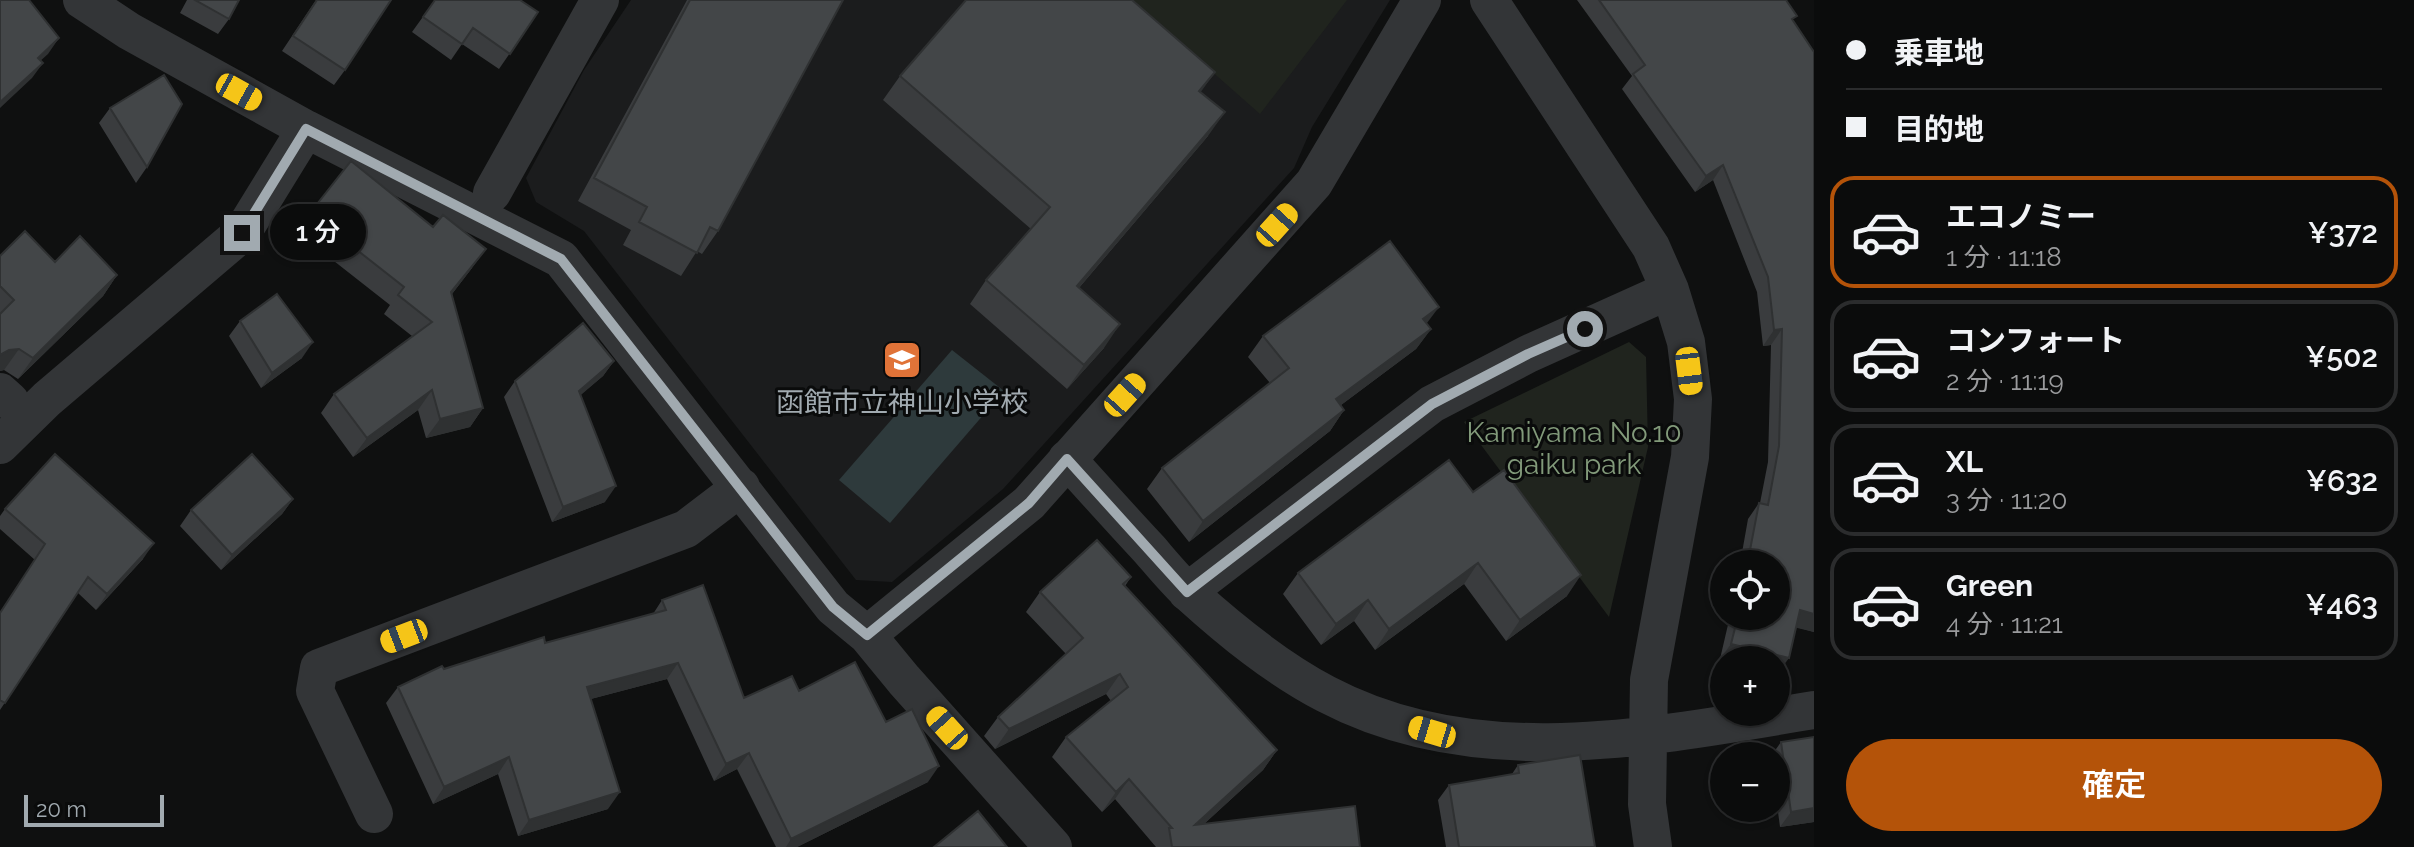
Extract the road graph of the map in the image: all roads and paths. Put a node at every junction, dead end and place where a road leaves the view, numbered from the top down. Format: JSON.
{"nodes":[{"id":1,"x":82,"y":0,"type":"edge"},
{"id":2,"x":600,"y":0,"type":"edge"},
{"id":3,"x":1422,"y":0,"type":"edge"},
{"id":4,"x":1489,"y":0,"type":"edge"},
{"id":5,"x":306,"y":129,"type":"junction"},
{"id":6,"x":492,"y":193,"type":"dead end"},
{"id":7,"x":1670,"y":290,"type":"junction"},
{"id":8,"x":0,"y":445,"type":"edge"},
{"id":9,"x":1067,"y":459,"type":"junction"},
{"id":10,"x":741,"y":487,"type":"junction"},
{"id":11,"x":1187,"y":592,"type":"junction"},
{"id":12,"x":867,"y":635,"type":"junction"},
{"id":13,"x":1814,"y":710,"type":"edge"},
{"id":14,"x":1647,"y":737,"type":"junction"},
{"id":15,"x":374,"y":814,"type":"dead end"},
{"id":16,"x":1053,"y":847,"type":"edge"},
{"id":17,"x":1653,"y":847,"type":"edge"}],
"edges":[{"from":1,"to":5,"type":"street"},
{"from":2,"to":6,"type":"street"},
{"from":3,"to":9,"type":"street"},
{"from":4,"to":7,"type":"street"},
{"from":5,"to":8,"type":"street"},
{"from":5,"to":10,"type":"street"},
{"from":7,"to":11,"type":"street"},
{"from":7,"to":14,"type":"street"},
{"from":9,"to":11,"type":"street"},
{"from":9,"to":12,"type":"street"},
{"from":10,"to":12,"type":"street"},
{"from":10,"to":15,"type":"street"},
{"from":11,"to":14,"type":"street"},
{"from":12,"to":16,"type":"street"},
{"from":13,"to":14,"type":"street"},
{"from":14,"to":17,"type":"street"}]}
